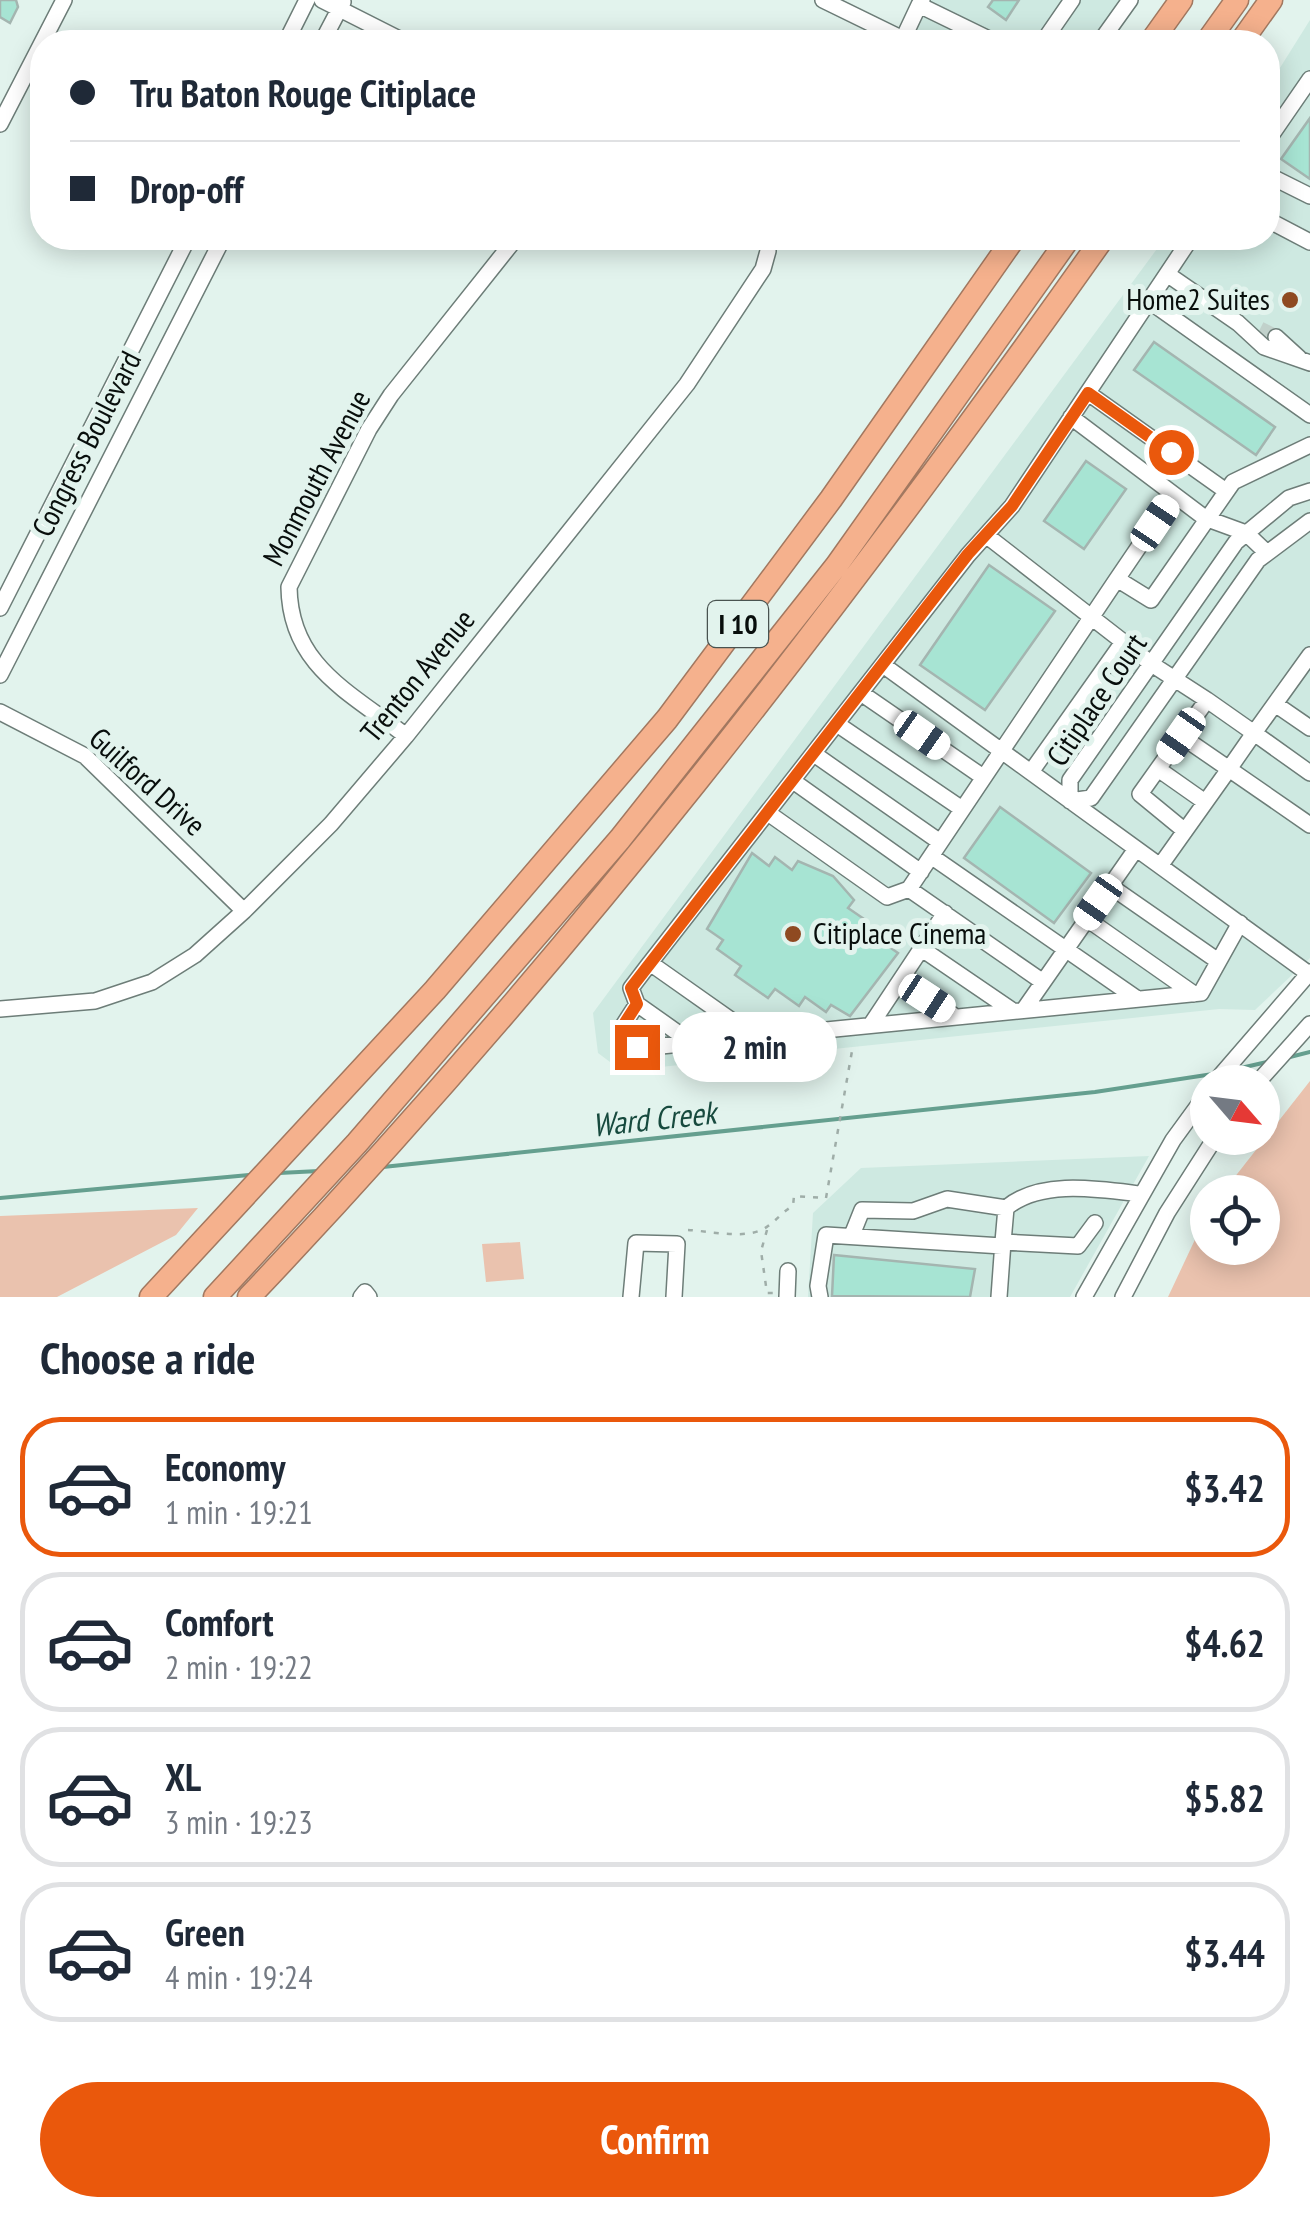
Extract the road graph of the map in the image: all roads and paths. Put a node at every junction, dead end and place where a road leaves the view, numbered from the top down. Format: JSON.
{"nodes":[{"id":1,"x":64,"y":0,"type":"edge"},
{"id":2,"x":307,"y":0,"type":"edge"},
{"id":3,"x":322,"y":0,"type":"edge"},
{"id":4,"x":823,"y":0,"type":"edge"},
{"id":5,"x":1072,"y":0,"type":"edge"},
{"id":6,"x":1130,"y":0,"type":"edge"},
{"id":7,"x":1181,"y":0,"type":"edge"},
{"id":8,"x":1237,"y":0,"type":"edge"},
{"id":9,"x":1271,"y":0,"type":"edge"},
{"id":10,"x":921,"y":3,"type":"edge"},
{"id":11,"x":341,"y":4,"type":"edge"},
{"id":12,"x":862,"y":10,"type":"edge"},
{"id":13,"x":49,"y":30,"type":"edge"},
{"id":14,"x":292,"y":30,"type":"edge"},
{"id":15,"x":328,"y":30,"type":"edge"},
{"id":16,"x":385,"y":30,"type":"edge"},
{"id":17,"x":890,"y":30,"type":"edge"},
{"id":18,"x":910,"y":30,"type":"edge"},
{"id":19,"x":972,"y":30,"type":"edge"},
{"id":20,"x":1051,"y":30,"type":"edge"},
{"id":21,"x":1109,"y":30,"type":"edge"},
{"id":22,"x":1160,"y":30,"type":"edge"},
{"id":23,"x":1216,"y":30,"type":"edge"},
{"id":24,"x":1250,"y":30,"type":"edge"},
{"id":25,"x":30,"y":66,"type":"edge"},
{"id":26,"x":1310,"y":79,"type":"edge"},
{"id":27,"x":1280,"y":123,"type":"edge"},
{"id":28,"x":0,"y":124,"type":"edge"},
{"id":29,"x":1280,"y":181,"type":"edge"},
{"id":30,"x":1310,"y":196,"type":"edge"},
{"id":31,"x":1280,"y":226,"type":"edge"},
{"id":32,"x":1310,"y":242,"type":"edge"},
{"id":33,"x":182,"y":250,"type":"edge"},
{"id":34,"x":214,"y":250,"type":"edge"},
{"id":35,"x":507,"y":250,"type":"edge"},
{"id":36,"x":765,"y":250,"type":"edge"},
{"id":37,"x":1006,"y":250,"type":"edge"},
{"id":38,"x":1060,"y":250,"type":"edge"},
{"id":39,"x":1094,"y":250,"type":"edge"},
{"id":40,"x":1184,"y":250,"type":"edge"},
{"id":41,"x":1167,"y":274,"type":"junction"},
{"id":42,"x":1149,"y":301,"type":"junction"},
{"id":43,"x":1238,"y":323,"type":"junction"},
{"id":44,"x":1260,"y":329,"type":"tunnel mouth"},
{"id":45,"x":1276,"y":337,"type":"tunnel mouth"},
{"id":46,"x":1304,"y":361,"type":"edge"},
{"id":47,"x":1088,"y":393,"type":"junction"},
{"id":48,"x":1310,"y":415,"type":"edge"},
{"id":49,"x":1071,"y":418,"type":"junction"},
{"id":50,"x":1310,"y":445,"type":"edge"},
{"id":51,"x":75,"y":459,"type":"junction"},
{"id":52,"x":104,"y":473,"type":"junction"},
{"id":53,"x":1226,"y":491,"type":"junction"},
{"id":54,"x":1310,"y":491,"type":"edge"},
{"id":55,"x":1174,"y":495,"type":"junction"},
{"id":56,"x":1205,"y":518,"type":"junction"},
{"id":57,"x":1310,"y":521,"type":"edge"},
{"id":58,"x":1246,"y":532,"type":"junction"},
{"id":59,"x":987,"y":536,"type":"junction"},
{"id":60,"x":1266,"y":552,"type":"junction"},
{"id":61,"x":1117,"y":579,"type":"junction"},
{"id":62,"x":0,"y":608,"type":"edge"},
{"id":63,"x":1091,"y":616,"type":"junction"},
{"id":64,"x":1123,"y":642,"type":"junction"},
{"id":65,"x":1310,"y":655,"type":"edge"},
{"id":66,"x":883,"y":665,"type":"junction"},
{"id":67,"x":1154,"y":665,"type":"junction"},
{"id":68,"x":1305,"y":673,"type":"edge"},
{"id":69,"x":0,"y":675,"type":"edge"},
{"id":70,"x":1176,"y":681,"type":"junction"},
{"id":71,"x":861,"y":693,"type":"junction"},
{"id":72,"x":1207,"y":700,"type":"junction"},
{"id":73,"x":1275,"y":704,"type":"junction"},
{"id":74,"x":0,"y":712,"type":"edge"},
{"id":75,"x":838,"y":724,"type":"junction"},
{"id":76,"x":1310,"y":728,"type":"edge"},
{"id":77,"x":1254,"y":734,"type":"junction"},
{"id":78,"x":406,"y":736,"type":"junction"},
{"id":79,"x":1181,"y":736,"type":"junction"},
{"id":80,"x":1000,"y":750,"type":"junction"},
{"id":81,"x":814,"y":754,"type":"junction"},
{"id":82,"x":1158,"y":769,"type":"junction"},
{"id":83,"x":1228,"y":769,"type":"junction"},
{"id":84,"x":1031,"y":772,"type":"junction"},
{"id":85,"x":1310,"y":772,"type":"edge"},
{"id":86,"x":982,"y":778,"type":"junction"},
{"id":87,"x":793,"y":781,"type":"junction"},
{"id":88,"x":1070,"y":801,"type":"junction"},
{"id":89,"x":1205,"y":802,"type":"junction"},
{"id":90,"x":962,"y":810,"type":"junction"},
{"id":91,"x":768,"y":813,"type":"junction"},
{"id":92,"x":1310,"y":824,"type":"edge"},
{"id":93,"x":1185,"y":830,"type":"junction"},
{"id":94,"x":1136,"y":848,"type":"junction"},
{"id":95,"x":936,"y":849,"type":"junction"},
{"id":96,"x":1160,"y":866,"type":"junction"},
{"id":97,"x":921,"y":872,"type":"junction"},
{"id":98,"x":1110,"y":886,"type":"junction"},
{"id":99,"x":909,"y":888,"type":"junction"},
{"id":100,"x":244,"y":911,"type":"junction"},
{"id":101,"x":945,"y":913,"type":"junction"},
{"id":102,"x":1087,"y":919,"type":"junction"},
{"id":103,"x":1240,"y":923,"type":"junction"},
{"id":104,"x":922,"y":949,"type":"junction"},
{"id":105,"x":1066,"y":950,"type":"junction"},
{"id":106,"x":1218,"y":961,"type":"junction"},
{"id":107,"x":650,"y":964,"type":"junction"},
{"id":108,"x":1309,"y":973,"type":"edge"},
{"id":109,"x":900,"y":980,"type":"junction"},
{"id":110,"x":1043,"y":982,"type":"junction"},
{"id":111,"x":1194,"y":994,"type":"junction"},
{"id":112,"x":1136,"y":998,"type":"junction"},
{"id":113,"x":637,"y":1004,"type":"junction"},
{"id":114,"x":0,"y":1009,"type":"edge"},
{"id":115,"x":1018,"y":1009,"type":"junction"},
{"id":116,"x":953,"y":1015,"type":"junction"},
{"id":117,"x":872,"y":1023,"type":"junction"},
{"id":118,"x":1310,"y":1024,"type":"edge"},
{"id":119,"x":755,"y":1038,"type":"junction"},
{"id":120,"x":692,"y":1043,"type":"junction"},
{"id":121,"x":852,"y":1052,"type":"dead end"},
{"id":122,"x":1230,"y":1065,"type":"edge"},
{"id":123,"x":1273,"y":1065,"type":"edge"},
{"id":124,"x":1190,"y":1117,"type":"edge"},
{"id":125,"x":1204,"y":1155,"type":"edge"},
{"id":126,"x":1140,"y":1194,"type":"junction"},
{"id":127,"x":1006,"y":1208,"type":"junction"},
{"id":128,"x":1095,"y":1222,"type":"dead end"},
{"id":129,"x":767,"y":1228,"type":"junction"},
{"id":130,"x":688,"y":1230,"type":"dead end"},
{"id":131,"x":852,"y":1234,"type":"junction"},
{"id":132,"x":1002,"y":1244,"type":"junction"},
{"id":133,"x":788,"y":1271,"type":"dead end"},
{"id":134,"x":787,"y":1295,"type":"edge"},
{"id":135,"x":216,"y":1296,"type":"edge"},
{"id":136,"x":152,"y":1297,"type":"edge"},
{"id":137,"x":249,"y":1297,"type":"edge"},
{"id":138,"x":361,"y":1297,"type":"edge"},
{"id":139,"x":369,"y":1297,"type":"edge"},
{"id":140,"x":632,"y":1297,"type":"edge"},
{"id":141,"x":674,"y":1297,"type":"edge"},
{"id":142,"x":820,"y":1297,"type":"edge"},
{"id":143,"x":998,"y":1297,"type":"edge"},
{"id":144,"x":1084,"y":1297,"type":"edge"},
{"id":145,"x":1123,"y":1297,"type":"edge"}],
"edges":[{"from":1,"to":13,"type":"street"},
{"from":2,"to":14,"type":"street"},
{"from":3,"to":11,"type":"street"},
{"from":4,"to":12,"type":"street"},
{"from":5,"to":20,"type":"street"},
{"from":6,"to":21,"type":"street"},
{"from":7,"to":22,"type":"highway"},
{"from":8,"to":23,"type":"highway"},
{"from":9,"to":24,"type":"highway"},
{"from":10,"to":18,"type":"street"},
{"from":10,"to":19,"type":"street"},
{"from":11,"to":15,"type":"street"},
{"from":11,"to":16,"type":"street"},
{"from":12,"to":17,"type":"street"},
{"from":25,"to":28,"type":"street"},
{"from":26,"to":27,"type":"street"},
{"from":29,"to":30,"type":"street"},
{"from":31,"to":32,"type":"street"},
{"from":33,"to":51,"type":"street","name":"Congress Boulevard"},
{"from":34,"to":52,"type":"street","name":"Congress Boulevard"},
{"from":35,"to":78,"type":"street","name":"Monmouth Avenue"},
{"from":36,"to":78,"type":"street","name":"Trenton Avenue"},
{"from":37,"to":136,"type":"highway","number":"I 10"},
{"from":38,"to":135,"type":"highway","number":"I 10"},
{"from":39,"to":137,"type":"highway"},
{"from":40,"to":41,"type":"street"},
{"from":41,"to":42,"type":"street"},
{"from":41,"to":43,"type":"street"},
{"from":42,"to":47,"type":"street"},
{"from":42,"to":48,"type":"street"},
{"from":43,"to":44,"type":"street"},
{"from":43,"to":46,"type":"street"},
{"from":45,"to":46,"type":"street"},
{"from":47,"to":49,"type":"street"},
{"from":47,"to":53,"type":"street"},
{"from":49,"to":55,"type":"street"},
{"from":49,"to":59,"type":"street"},
{"from":50,"to":53,"type":"street"},
{"from":51,"to":52,"type":"street"},
{"from":51,"to":62,"type":"street","name":"Congress Boulevard"},
{"from":52,"to":69,"type":"street","name":"Congress Boulevard"},
{"from":53,"to":56,"type":"street"},
{"from":54,"to":58,"type":"street","name":"Citiplace Court"},
{"from":55,"to":56,"type":"street"},
{"from":55,"to":61,"type":"street"},
{"from":56,"to":58,"type":"street"},
{"from":56,"to":61,"type":"street"},
{"from":57,"to":60,"type":"street","name":"Citiplace Court"},
{"from":58,"to":60,"type":"street"},
{"from":58,"to":67,"type":"street","name":"Citiplace Court"},
{"from":59,"to":63,"type":"street"},
{"from":59,"to":66,"type":"street"},
{"from":60,"to":70,"type":"street","name":"Citiplace Court"},
{"from":61,"to":63,"type":"street"},
{"from":63,"to":64,"type":"street"},
{"from":63,"to":80,"type":"street"},
{"from":64,"to":67,"type":"street"},
{"from":64,"to":84,"type":"street"},
{"from":65,"to":68,"type":"street"},
{"from":66,"to":71,"type":"street"},
{"from":66,"to":80,"type":"street"},
{"from":67,"to":70,"type":"street"},
{"from":67,"to":88,"type":"street","name":"Citiplace Court"},
{"from":68,"to":73,"type":"street"},
{"from":70,"to":72,"type":"street"},
{"from":70,"to":88,"type":"street","name":"Citiplace Court"},
{"from":71,"to":75,"type":"street"},
{"from":71,"to":86,"type":"street"},
{"from":72,"to":77,"type":"street"},
{"from":72,"to":79,"type":"street"},
{"from":73,"to":76,"type":"street"},
{"from":73,"to":77,"type":"street"},
{"from":74,"to":100,"type":"street","name":"Guilford Drive"},
{"from":75,"to":81,"type":"street"},
{"from":75,"to":90,"type":"street"},
{"from":77,"to":83,"type":"street"},
{"from":77,"to":85,"type":"street"},
{"from":78,"to":100,"type":"street","name":"Trenton Avenue"},
{"from":79,"to":82,"type":"street"},
{"from":79,"to":83,"type":"street"},
{"from":80,"to":84,"type":"street"},
{"from":80,"to":86,"type":"street"},
{"from":81,"to":87,"type":"street"},
{"from":81,"to":95,"type":"street"},
{"from":82,"to":89,"type":"street"},
{"from":82,"to":93,"type":"street"},
{"from":83,"to":89,"type":"street"},
{"from":83,"to":92,"type":"street"},
{"from":84,"to":88,"type":"street"},
{"from":86,"to":90,"type":"street"},
{"from":87,"to":91,"type":"street"},
{"from":87,"to":97,"type":"street"},
{"from":88,"to":94,"type":"street"},
{"from":89,"to":93,"type":"street"},
{"from":90,"to":95,"type":"street"},
{"from":91,"to":99,"type":"street"},
{"from":91,"to":107,"type":"street"},
{"from":93,"to":96,"type":"street"},
{"from":94,"to":96,"type":"street"},
{"from":94,"to":98,"type":"street"},
{"from":95,"to":97,"type":"street"},
{"from":95,"to":105,"type":"street"},
{"from":96,"to":103,"type":"street"},
{"from":97,"to":99,"type":"street"},
{"from":98,"to":102,"type":"street"},
{"from":98,"to":106,"type":"street"},
{"from":99,"to":101,"type":"street"},
{"from":100,"to":114,"type":"street","name":"Trenton Avenue"},
{"from":101,"to":104,"type":"street"},
{"from":101,"to":110,"type":"street"},
{"from":102,"to":105,"type":"street"},
{"from":102,"to":111,"type":"street"},
{"from":103,"to":106,"type":"street"},
{"from":103,"to":108,"type":"street"},
{"from":104,"to":109,"type":"street"},
{"from":104,"to":115,"type":"street"},
{"from":105,"to":110,"type":"street"},
{"from":105,"to":112,"type":"street"},
{"from":106,"to":111,"type":"street"},
{"from":107,"to":113,"type":"street"},
{"from":107,"to":119,"type":"street"},
{"from":108,"to":122,"type":"street"},
{"from":109,"to":116,"type":"street"},
{"from":109,"to":117,"type":"street"},
{"from":110,"to":115,"type":"street"},
{"from":111,"to":112,"type":"street"},
{"from":112,"to":115,"type":"street"},
{"from":113,"to":120,"type":"street"},
{"from":113,"to":120,"type":"street"},
{"from":115,"to":116,"type":"street"},
{"from":116,"to":117,"type":"street"},
{"from":117,"to":119,"type":"street"},
{"from":118,"to":123,"type":"street"},
{"from":119,"to":120,"type":"street"},
{"from":121,"to":129,"type":"path"},
{"from":124,"to":126,"type":"street"},
{"from":125,"to":145,"type":"street"},
{"from":126,"to":127,"type":"street"},
{"from":126,"to":144,"type":"street"},
{"from":127,"to":131,"type":"street"},
{"from":127,"to":132,"type":"street"},
{"from":128,"to":132,"type":"street"},
{"from":129,"to":130,"type":"path"},
{"from":129,"to":134,"type":"path"},
{"from":131,"to":132,"type":"street"},
{"from":131,"to":142,"type":"street"},
{"from":132,"to":143,"type":"street"},
{"from":133,"to":134,"type":"street"},
{"from":138,"to":139,"type":"street"},
{"from":140,"to":141,"type":"street"}]}
